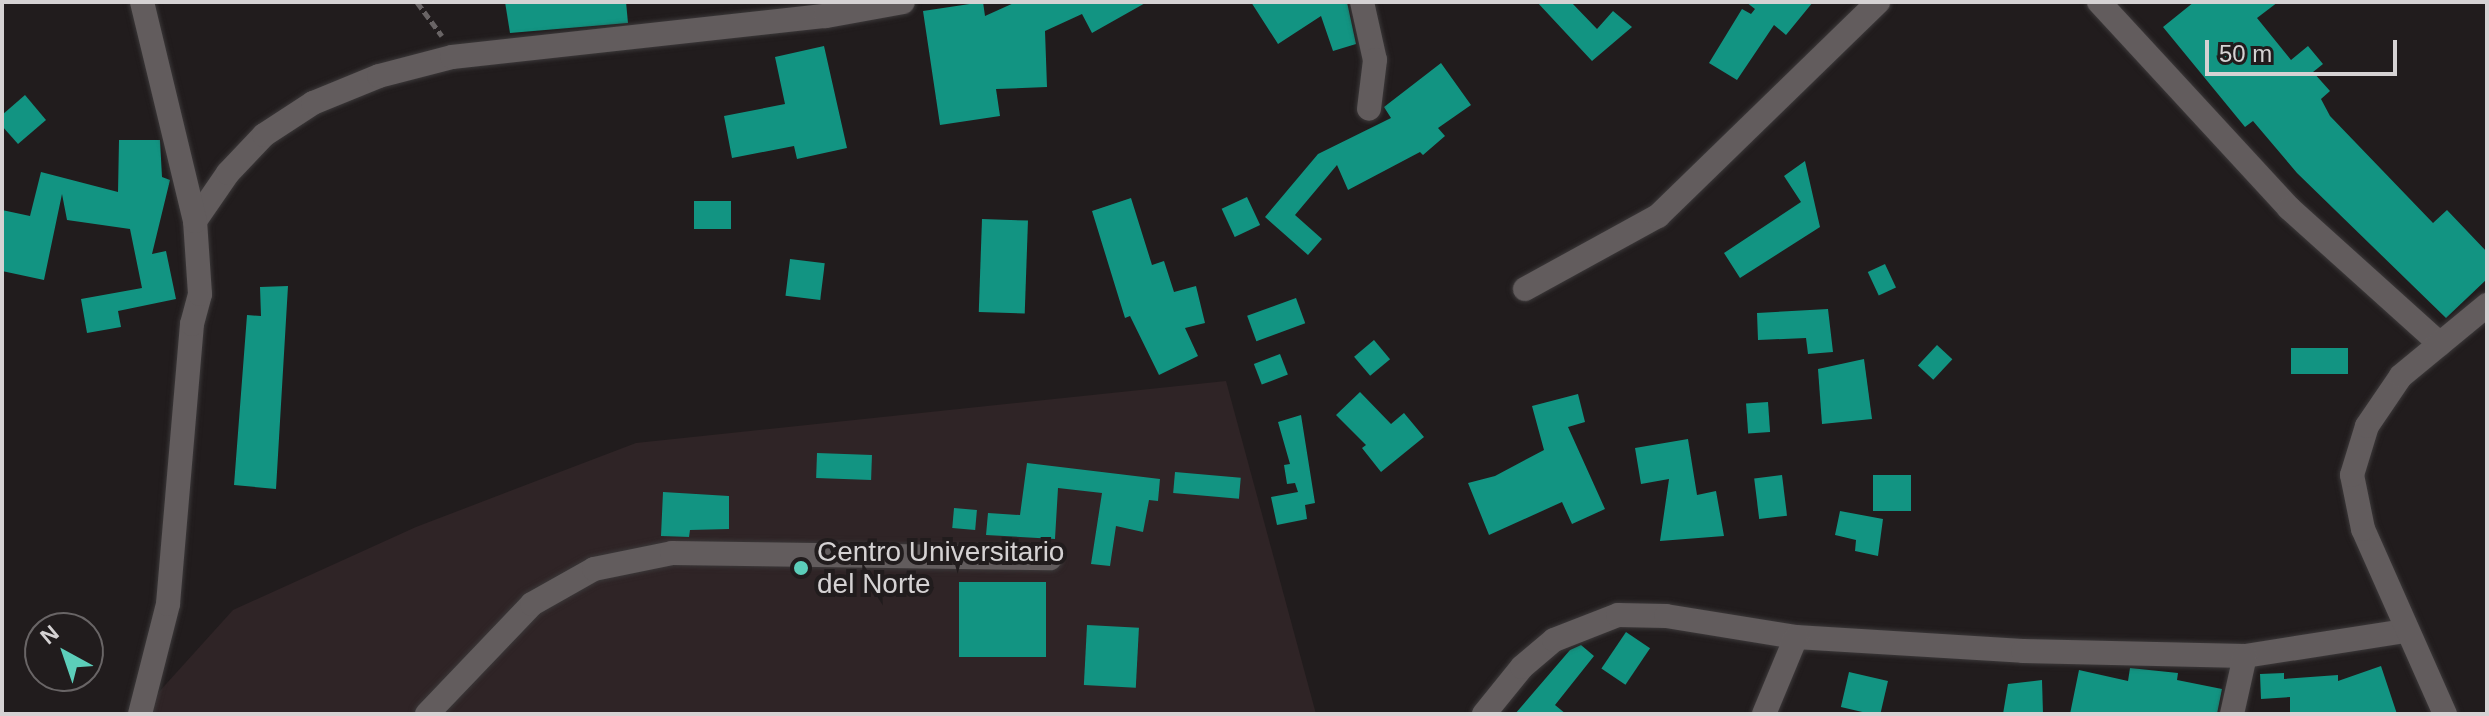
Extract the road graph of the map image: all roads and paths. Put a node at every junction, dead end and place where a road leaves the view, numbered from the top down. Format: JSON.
{"nodes":[{"id":1,"x":142,"y":2,"type":"edge"},
{"id":2,"x":417,"y":2,"type":"edge"},
{"id":3,"x":903,"y":2,"type":"edge"},
{"id":4,"x":1362,"y":2,"type":"edge"},
{"id":5,"x":1878,"y":2,"type":"edge"},
{"id":6,"x":2099,"y":2,"type":"edge"},
{"id":7,"x":452,"y":57,"type":"junction"},
{"id":8,"x":1369,"y":109,"type":"dead end"},
{"id":9,"x":195,"y":221,"type":"junction"},
{"id":10,"x":1525,"y":289,"type":"dead end"},
{"id":11,"x":2487,"y":305,"type":"edge"},
{"id":12,"x":2440,"y":344,"type":"junction"},
{"id":13,"x":1050,"y":558,"type":"dead end"},
{"id":14,"x":2404,"y":631,"type":"junction"},
{"id":15,"x":1796,"y":637,"type":"junction"},
{"id":16,"x":2245,"y":656,"type":"junction"},
{"id":17,"x":140,"y":714,"type":"edge"},
{"id":18,"x":427,"y":714,"type":"edge"},
{"id":19,"x":1484,"y":714,"type":"edge"},
{"id":20,"x":1764,"y":714,"type":"edge"},
{"id":21,"x":2232,"y":714,"type":"edge"},
{"id":22,"x":2445,"y":714,"type":"edge"}],
"edges":[{"from":1,"to":9,"type":"street"},
{"from":2,"to":7,"type":"path"},
{"from":3,"to":7,"type":"street"},
{"from":4,"to":8,"type":"street"},
{"from":5,"to":10,"type":"street"},
{"from":6,"to":12,"type":"street"},
{"from":7,"to":9,"type":"street"},
{"from":9,"to":17,"type":"street"},
{"from":11,"to":12,"type":"street"},
{"from":12,"to":14,"type":"street"},
{"from":13,"to":18,"type":"street"},
{"from":14,"to":16,"type":"street"},
{"from":14,"to":22,"type":"street"},
{"from":15,"to":16,"type":"street"},
{"from":15,"to":19,"type":"street"},
{"from":15,"to":20,"type":"street"},
{"from":16,"to":21,"type":"street"}]}
